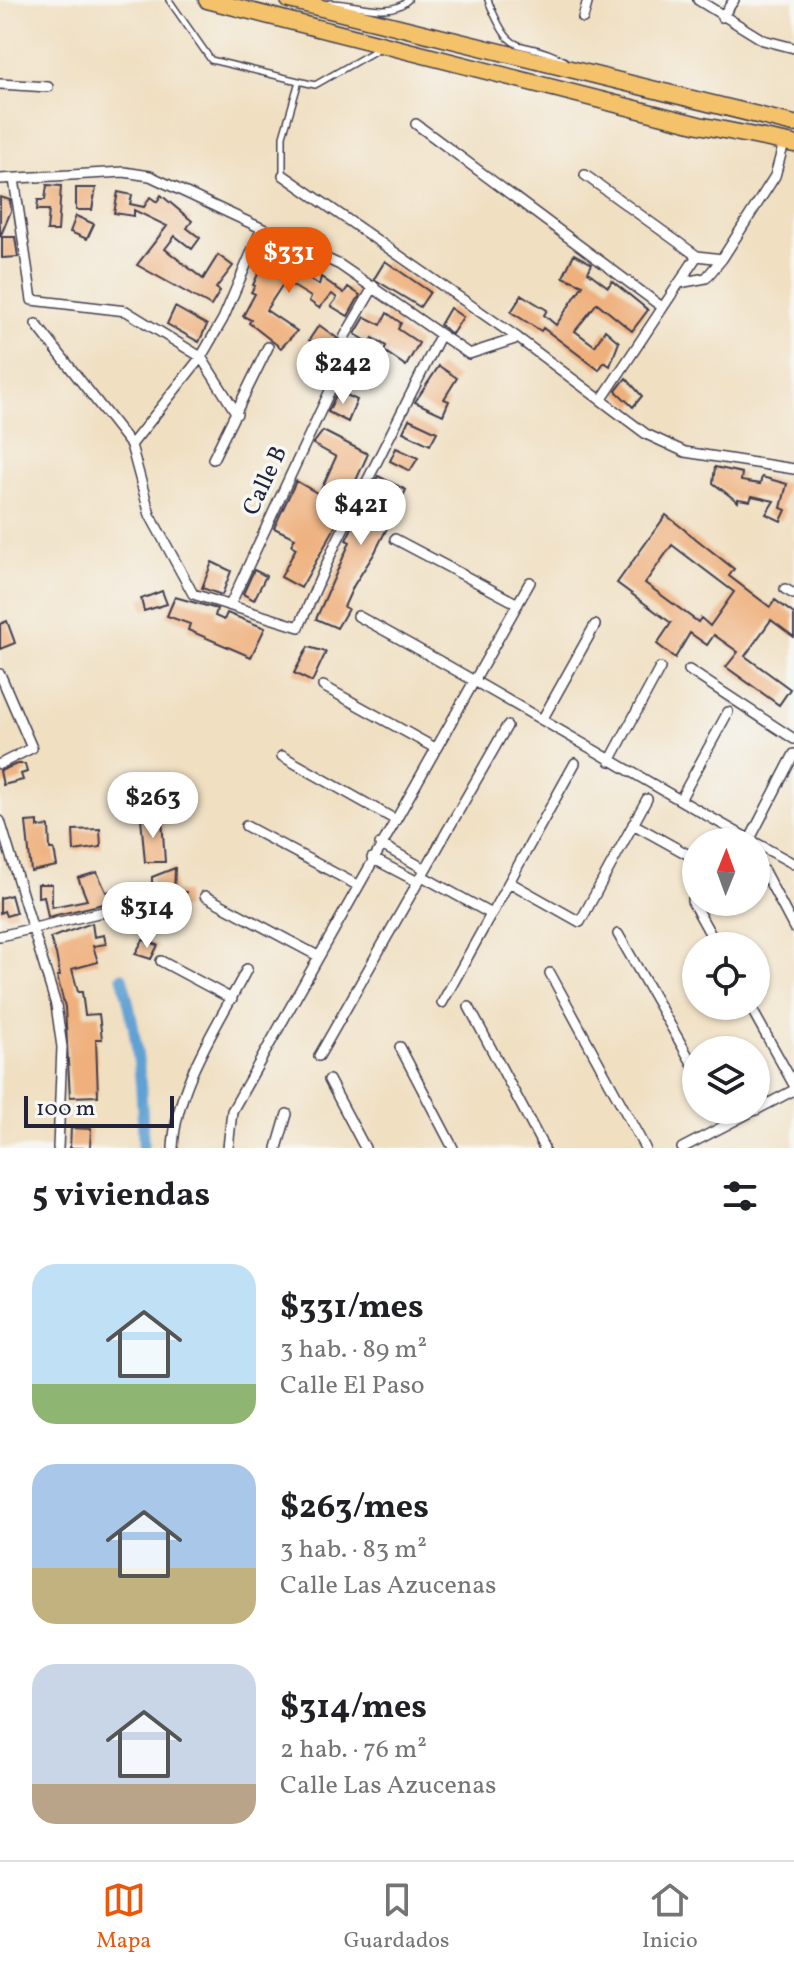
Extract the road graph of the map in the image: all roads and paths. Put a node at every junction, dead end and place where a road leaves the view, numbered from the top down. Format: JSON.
{"nodes":[{"id":1,"x":169,"y":0,"type":"edge"},
{"id":2,"x":207,"y":0,"type":"edge"},
{"id":3,"x":408,"y":0,"type":"edge"},
{"id":4,"x":488,"y":0,"type":"edge"},
{"id":5,"x":588,"y":0,"type":"edge"},
{"id":6,"x":698,"y":0,"type":"edge"},
{"id":7,"x":734,"y":0,"type":"edge"},
{"id":8,"x":297,"y":2,"type":"edge"},
{"id":9,"x":722,"y":17,"type":"junction"},
{"id":10,"x":583,"y":18,"type":"dead end"},
{"id":11,"x":386,"y":45,"type":"junction"},
{"id":12,"x":794,"y":48,"type":"edge"},
{"id":13,"x":589,"y":76,"type":"junction"},
{"id":14,"x":299,"y":81,"type":"junction"},
{"id":15,"x":0,"y":84,"type":"edge"},
{"id":16,"x":48,"y":87,"type":"dead end"},
{"id":17,"x":416,"y":124,"type":"dead end"},
{"id":18,"x":794,"y":124,"type":"edge"},
{"id":19,"x":789,"y":144,"type":"edge"},
{"id":20,"x":283,"y":175,"type":"joint"},
{"id":21,"x":585,"y":175,"type":"dead end"},
{"id":22,"x":0,"y":179,"type":"edge"},
{"id":23,"x":14,"y":179,"type":"junction"},
{"id":24,"x":261,"y":230,"type":"junction"},
{"id":25,"x":697,"y":256,"type":"junction"},
{"id":26,"x":722,"y":259,"type":"junction"},
{"id":27,"x":679,"y":283,"type":"junction"},
{"id":28,"x":374,"y":286,"type":"junction"},
{"id":29,"x":662,"y":307,"type":"junction"},
{"id":30,"x":36,"y":324,"type":"dead end"},
{"id":31,"x":440,"y":336,"type":"junction"},
{"id":32,"x":518,"y":338,"type":"junction"},
{"id":33,"x":268,"y":347,"type":"dead end"},
{"id":34,"x":201,"y":357,"type":"junction"},
{"id":35,"x":602,"y":399,"type":"junction"},
{"id":36,"x":237,"y":414,"type":"junction"},
{"id":37,"x":131,"y":445,"type":"junction"},
{"id":38,"x":213,"y":459,"type":"dead end"},
{"id":39,"x":794,"y":469,"type":"edge"},
{"id":40,"x":395,"y":539,"type":"dead end"},
{"id":41,"x":530,"y":582,"type":"dead end"},
{"id":42,"x":518,"y":604,"type":"junction"},
{"id":43,"x":230,"y":605,"type":"junction"},
{"id":44,"x":358,"y":616,"type":"dead end"},
{"id":45,"x":595,"y":625,"type":"dead end"},
{"id":46,"x":660,"y":668,"type":"dead end"},
{"id":47,"x":689,"y":670,"type":"dead end"},
{"id":48,"x":0,"y":674,"type":"edge"},
{"id":49,"x":475,"y":678,"type":"junction"},
{"id":50,"x":323,"y":686,"type":"dead end"},
{"id":51,"x":728,"y":712,"type":"dead end"},
{"id":52,"x":542,"y":720,"type":"junction"},
{"id":53,"x":507,"y":726,"type":"dead end"},
{"id":54,"x":794,"y":739,"type":"edge"},
{"id":55,"x":435,"y":748,"type":"junction"},
{"id":56,"x":794,"y":754,"type":"edge"},
{"id":57,"x":282,"y":756,"type":"dead end"},
{"id":58,"x":610,"y":761,"type":"junction"},
{"id":59,"x":575,"y":763,"type":"dead end"},
{"id":60,"x":0,"y":764,"type":"edge"},
{"id":61,"x":647,"y":799,"type":"dead end"},
{"id":62,"x":680,"y":800,"type":"junction"},
{"id":63,"x":394,"y":819,"type":"junction"},
{"id":64,"x":0,"y":821,"type":"edge"},
{"id":65,"x":633,"y":824,"type":"junction"},
{"id":66,"x":246,"y":826,"type":"dead end"},
{"id":67,"x":730,"y":828,"type":"edge"},
{"id":68,"x":759,"y":828,"type":"edge"},
{"id":69,"x":380,"y":844,"type":"junction"},
{"id":70,"x":682,"y":851,"type":"edge"},
{"id":71,"x":770,"y":851,"type":"edge"},
{"id":72,"x":372,"y":858,"type":"junction"},
{"id":73,"x":794,"y":864,"type":"edge"},
{"id":74,"x":422,"y":876,"type":"junction"},
{"id":75,"x":509,"y":882,"type":"junction"},
{"id":76,"x":770,"y":882,"type":"edge"},
{"id":77,"x":357,"y":885,"type":"junction"},
{"id":78,"x":205,"y":896,"type":"dead end"},
{"id":79,"x":141,"y":903,"type":"dead end"},
{"id":80,"x":491,"y":914,"type":"junction"},
{"id":81,"x":31,"y":927,"type":"junction"},
{"id":82,"x":794,"y":928,"type":"edge"},
{"id":83,"x":618,"y":934,"type":"dead end"},
{"id":84,"x":0,"y":936,"type":"edge"},
{"id":85,"x":318,"y":956,"type":"junction"},
{"id":86,"x":161,"y":961,"type":"dead end"},
{"id":87,"x":247,"y":969,"type":"dead end"},
{"id":88,"x":550,"y":973,"type":"dead end"},
{"id":89,"x":232,"y":999,"type":"junction"},
{"id":90,"x":442,"y":1003,"type":"dead end"},
{"id":91,"x":469,"y":1007,"type":"dead end"},
{"id":92,"x":758,"y":1020,"type":"edge"},
{"id":93,"x":682,"y":1046,"type":"edge"},
{"id":94,"x":400,"y":1047,"type":"dead end"},
{"id":95,"x":319,"y":1056,"type":"dead end"},
{"id":96,"x":329,"y":1080,"type":"dead end"},
{"id":97,"x":794,"y":1087,"type":"edge"},
{"id":98,"x":770,"y":1102,"type":"edge"},
{"id":99,"x":287,"y":1114,"type":"dead end"},
{"id":100,"x":727,"y":1124,"type":"edge"},
{"id":101,"x":58,"y":1148,"type":"edge"},
{"id":102,"x":173,"y":1148,"type":"edge"},
{"id":103,"x":228,"y":1148,"type":"edge"},
{"id":104,"x":277,"y":1148,"type":"edge"},
{"id":105,"x":365,"y":1148,"type":"edge"},
{"id":106,"x":453,"y":1148,"type":"edge"},
{"id":107,"x":544,"y":1148,"type":"edge"},
{"id":108,"x":645,"y":1148,"type":"edge"},
{"id":109,"x":682,"y":1148,"type":"edge"}],
"edges":[{"from":1,"to":14,"type":"lane"},
{"from":2,"to":11,"type":"highway"},
{"from":3,"to":8,"type":"lane"},
{"from":4,"to":13,"type":"lane"},
{"from":5,"to":10,"type":"street"},
{"from":6,"to":9,"type":"street"},
{"from":7,"to":9,"type":"street"},
{"from":8,"to":13,"type":"highway"},
{"from":9,"to":12,"type":"street"},
{"from":11,"to":14,"type":"lane"},
{"from":11,"to":19,"type":"highway"},
{"from":13,"to":18,"type":"highway"},
{"from":14,"to":20,"type":"lane"},
{"from":15,"to":16,"type":"street"},
{"from":17,"to":29,"type":"street"},
{"from":19,"to":26,"type":"street"},
{"from":20,"to":32,"type":"street"},
{"from":21,"to":25,"type":"street"},
{"from":22,"to":23,"type":"street"},
{"from":23,"to":24,"type":"street"},
{"from":23,"to":34,"type":"street"},
{"from":24,"to":28,"type":"street"},
{"from":24,"to":34,"type":"street"},
{"from":25,"to":26,"type":"street"},
{"from":25,"to":27,"type":"street"},
{"from":26,"to":27,"type":"street"},
{"from":27,"to":29,"type":"street"},
{"from":28,"to":31,"type":"street"},
{"from":28,"to":43,"type":"street","name":"Calle B"},
{"from":29,"to":35,"type":"street"},
{"from":30,"to":37,"type":"street"},
{"from":31,"to":32,"type":"street"},
{"from":31,"to":43,"type":"street"},
{"from":32,"to":35,"type":"street"},
{"from":33,"to":36,"type":"street"},
{"from":34,"to":36,"type":"street"},
{"from":34,"to":37,"type":"street"},
{"from":35,"to":39,"type":"street"},
{"from":36,"to":38,"type":"street"},
{"from":37,"to":43,"type":"street"},
{"from":40,"to":42,"type":"street"},
{"from":41,"to":42,"type":"street"},
{"from":42,"to":49,"type":"street"},
{"from":44,"to":49,"type":"street"},
{"from":45,"to":52,"type":"street"},
{"from":46,"to":58,"type":"street"},
{"from":47,"to":54,"type":"street"},
{"from":48,"to":60,"type":"street"},
{"from":49,"to":52,"type":"street"},
{"from":49,"to":55,"type":"street"},
{"from":50,"to":55,"type":"street"},
{"from":51,"to":62,"type":"street"},
{"from":52,"to":58,"type":"street"},
{"from":53,"to":74,"type":"street"},
{"from":55,"to":63,"type":"street"},
{"from":56,"to":68,"type":"street"},
{"from":57,"to":63,"type":"street"},
{"from":58,"to":62,"type":"street"},
{"from":59,"to":75,"type":"street"},
{"from":61,"to":65,"type":"street"},
{"from":62,"to":67,"type":"street"},
{"from":63,"to":69,"type":"street"},
{"from":64,"to":81,"type":"street"},
{"from":65,"to":70,"type":"street"},
{"from":65,"to":75,"type":"street"},
{"from":66,"to":77,"type":"street"},
{"from":69,"to":72,"type":"street"},
{"from":69,"to":74,"type":"street"},
{"from":71,"to":73,"type":"street"},
{"from":72,"to":74,"type":"street"},
{"from":72,"to":77,"type":"street"},
{"from":74,"to":80,"type":"street"},
{"from":74,"to":95,"type":"street"},
{"from":75,"to":80,"type":"street"},
{"from":76,"to":82,"type":"street"},
{"from":77,"to":85,"type":"street"},
{"from":78,"to":85,"type":"street"},
{"from":79,"to":81,"type":"street"},
{"from":80,"to":90,"type":"street"},
{"from":81,"to":84,"type":"street"},
{"from":81,"to":101,"type":"street"},
{"from":83,"to":93,"type":"street"},
{"from":85,"to":103,"type":"street"},
{"from":86,"to":89,"type":"street"},
{"from":87,"to":89,"type":"street"},
{"from":88,"to":108,"type":"street"},
{"from":89,"to":102,"type":"street"},
{"from":91,"to":107,"type":"street"},
{"from":92,"to":97,"type":"street"},
{"from":94,"to":106,"type":"street"},
{"from":96,"to":105,"type":"street"},
{"from":97,"to":98,"type":"street"},
{"from":99,"to":104,"type":"street"},
{"from":100,"to":109,"type":"street"}]}
